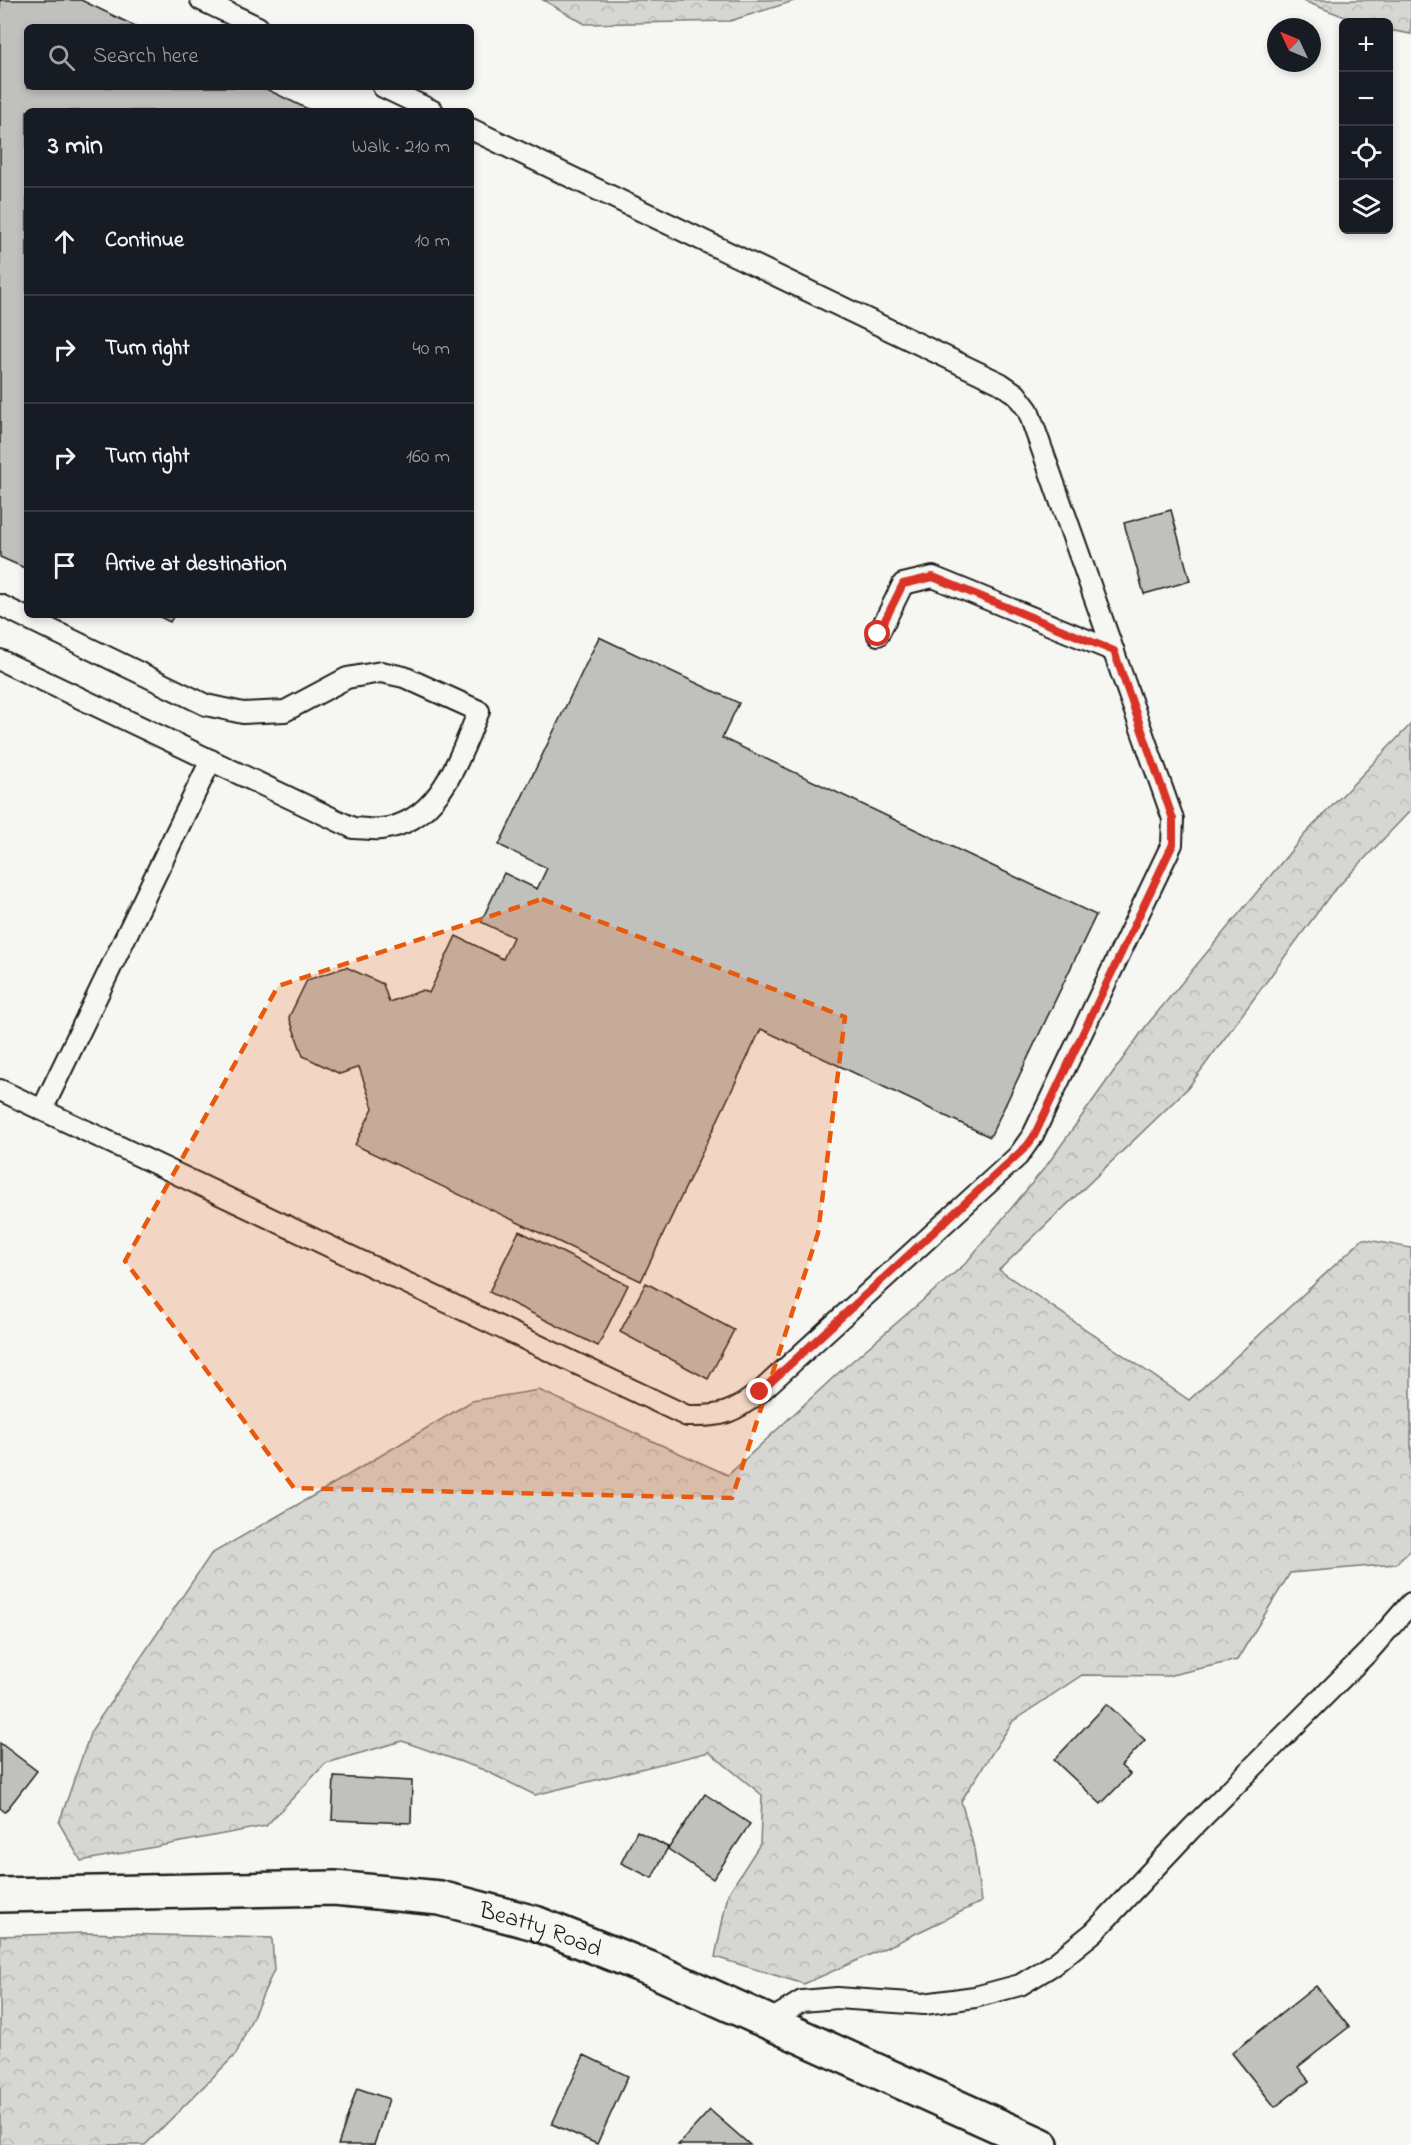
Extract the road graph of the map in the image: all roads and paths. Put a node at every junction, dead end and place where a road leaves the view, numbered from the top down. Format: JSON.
{"nodes":[{"id":1,"x":201,"y":0,"type":"edge"},
{"id":2,"x":252,"y":24,"type":"edge"},
{"id":3,"x":389,"y":90,"type":"edge"},
{"id":4,"x":427,"y":108,"type":"edge"},
{"id":5,"x":474,"y":130,"type":"edge"},
{"id":6,"x":0,"y":605,"type":"edge"},
{"id":7,"x":24,"y":617,"type":"edge"},
{"id":8,"x":27,"y":618,"type":"edge"},
{"id":9,"x":878,"y":634,"type":"dead end"},
{"id":10,"x":1114,"y":651,"type":"junction"},
{"id":11,"x":0,"y":660,"type":"edge"},
{"id":12,"x":211,"y":760,"type":"junction"},
{"id":13,"x":0,"y":1090,"type":"edge"},
{"id":14,"x":42,"y":1110,"type":"junction"},
{"id":15,"x":1411,"y":1603,"type":"edge"},
{"id":16,"x":0,"y":1895,"type":"edge"},
{"id":17,"x":768,"y":2022,"type":"junction"},
{"id":18,"x":1041,"y":2145,"type":"edge"}],
"edges":[{"from":1,"to":2,"type":"lane"},
{"from":3,"to":4,"type":"lane"},
{"from":5,"to":10,"type":"lane"},
{"from":6,"to":7,"type":"lane"},
{"from":8,"to":12,"type":"lane"},
{"from":9,"to":10,"type":"lane"},
{"from":10,"to":14,"type":"lane"},
{"from":11,"to":12,"type":"lane"},
{"from":12,"to":14,"type":"lane"},
{"from":13,"to":14,"type":"lane"},
{"from":15,"to":17,"type":"lane"},
{"from":16,"to":17,"type":"street","name":"Beatty Road"},
{"from":17,"to":18,"type":"street","name":"Beatty Road"}]}
